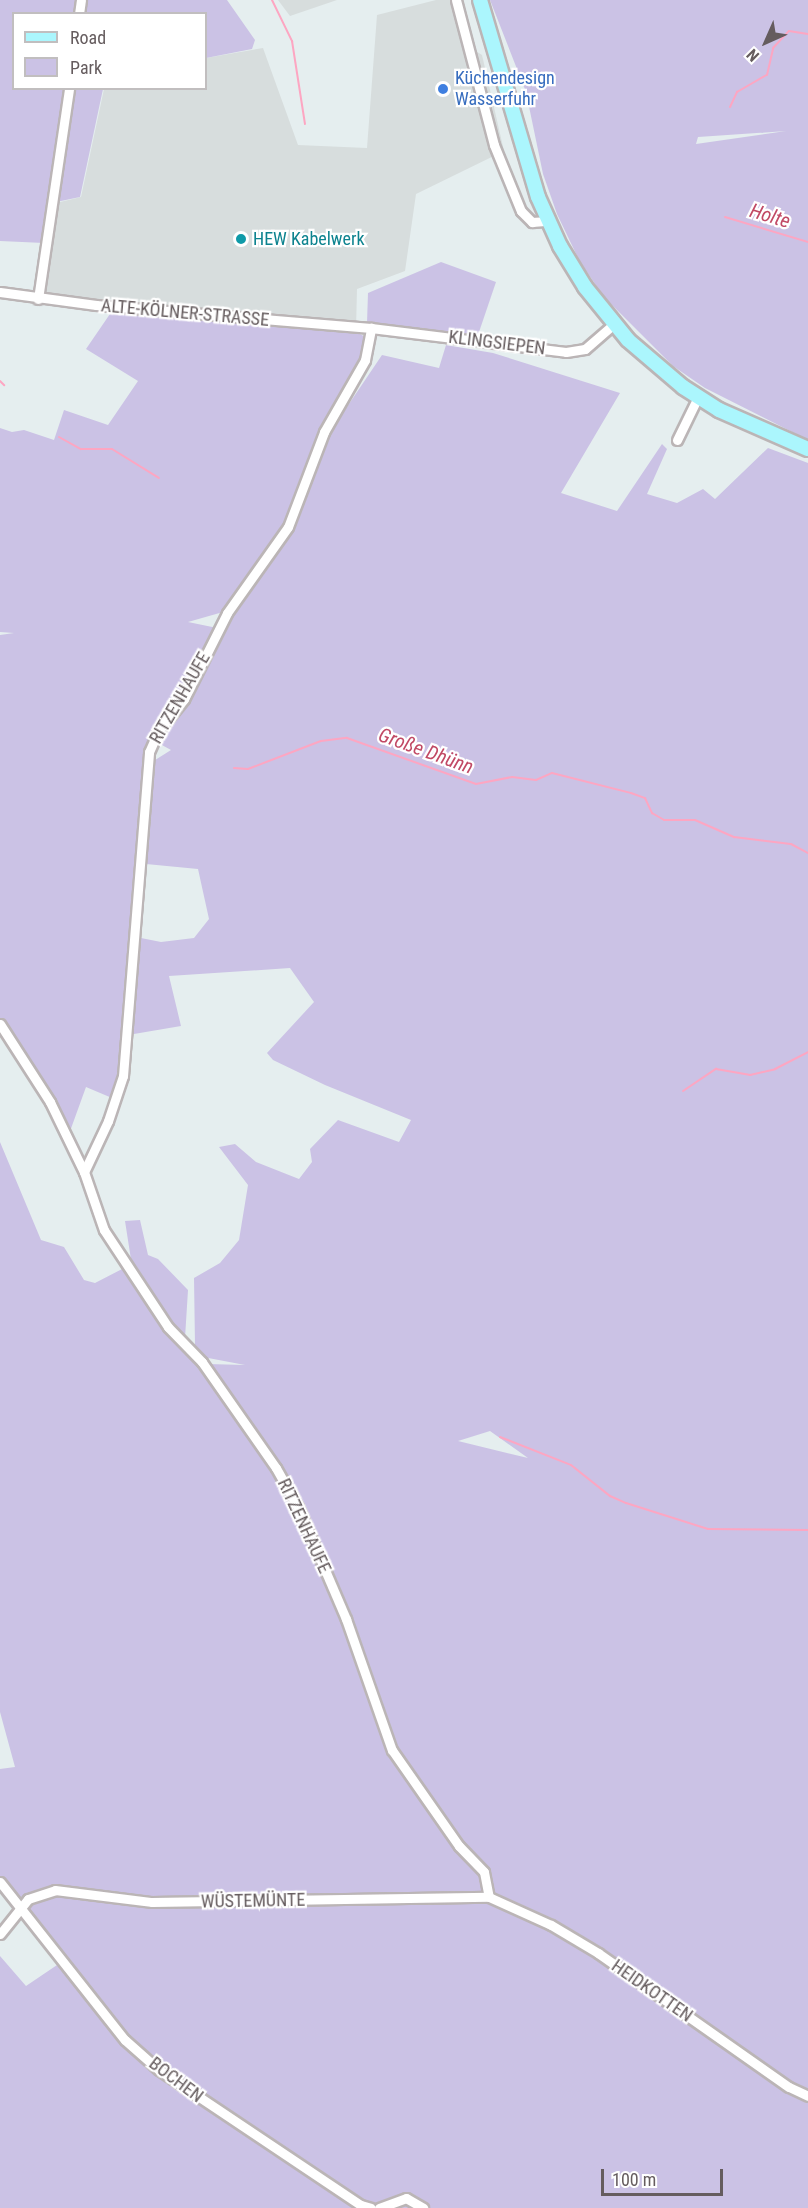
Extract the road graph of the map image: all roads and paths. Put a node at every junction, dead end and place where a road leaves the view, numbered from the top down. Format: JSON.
{"nodes":[{"id":1,"x":456,"y":0,"type":"edge"},
{"id":2,"x":480,"y":0,"type":"edge"},
{"id":3,"x":69,"y":90,"type":"edge"},
{"id":4,"x":548,"y":221,"type":"junction"},
{"id":5,"x":0,"y":292,"type":"edge"},
{"id":6,"x":38,"y":299,"type":"junction"},
{"id":7,"x":614,"y":324,"type":"junction"},
{"id":8,"x":371,"y":328,"type":"junction"},
{"id":9,"x":698,"y":397,"type":"junction"},
{"id":10,"x":677,"y":440,"type":"dead end"},
{"id":11,"x":808,"y":449,"type":"edge"},
{"id":12,"x":0,"y":1024,"type":"edge"},
{"id":13,"x":84,"y":1172,"type":"junction"},
{"id":14,"x":0,"y":1882,"type":"edge"},
{"id":15,"x":489,"y":1897,"type":"junction"},
{"id":16,"x":21,"y":1906,"type":"junction"},
{"id":17,"x":0,"y":1934,"type":"edge"},
{"id":18,"x":808,"y":2096,"type":"edge"},
{"id":19,"x":371,"y":2208,"type":"edge"},
{"id":20,"x":379,"y":2208,"type":"edge"},
{"id":21,"x":423,"y":2208,"type":"edge"}],
"edges":[{"from":1,"to":4,"type":"street"},
{"from":2,"to":4,"type":"main road"},
{"from":3,"to":6,"type":"street"},
{"from":4,"to":7,"type":"main road"},
{"from":5,"to":6,"type":"street","name":"ALTE-KÖLNER-STRASSE"},
{"from":6,"to":8,"type":"street","name":"ALTE-KÖLNER-STRASSE"},
{"from":7,"to":8,"type":"street","name":"KLINGSIEPEN"},
{"from":7,"to":9,"type":"main road"},
{"from":8,"to":13,"type":"street","name":"RITZENHAUFE"},
{"from":9,"to":10,"type":"street"},
{"from":9,"to":11,"type":"main road"},
{"from":12,"to":13,"type":"street","name":"RITZENHAUFE"},
{"from":13,"to":15,"type":"street","name":"RITZENHAUFE"},
{"from":14,"to":16,"type":"street"},
{"from":15,"to":16,"type":"street","name":"WÜSTEMÜNTE"},
{"from":15,"to":18,"type":"street","name":"HEIDKOTTEN"},
{"from":16,"to":17,"type":"street","name":"WÜSTEMÜNTE"},
{"from":16,"to":19,"type":"street","name":"BOCHEN"},
{"from":20,"to":21,"type":"street"}]}
